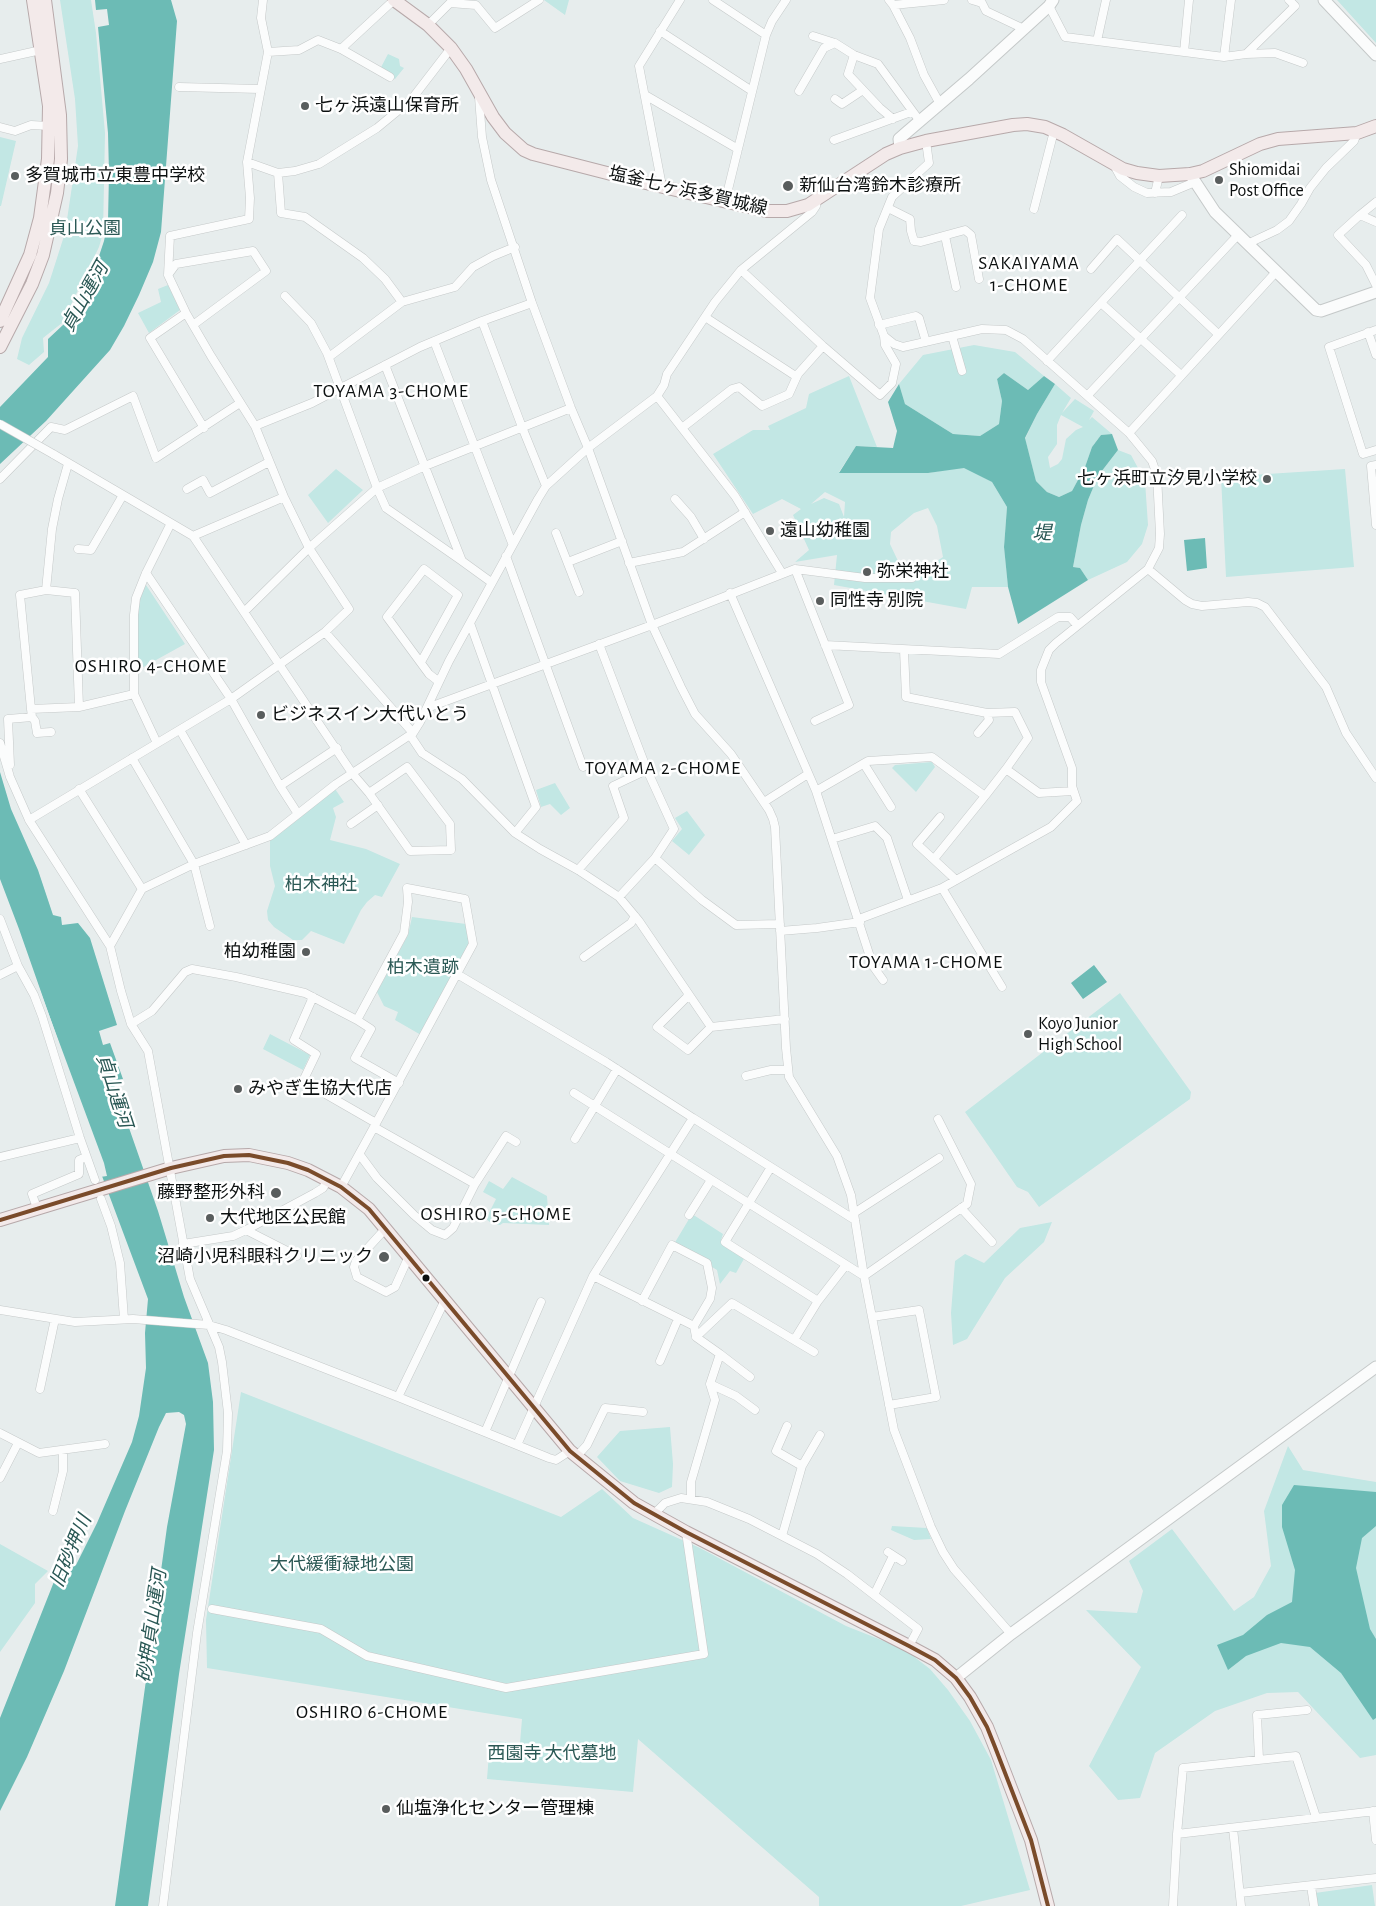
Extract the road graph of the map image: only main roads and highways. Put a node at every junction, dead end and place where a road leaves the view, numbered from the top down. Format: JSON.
{"nodes":[{"id":1,"x":33,"y":0,"type":"edge"},
{"id":2,"x":45,"y":0,"type":"edge"},
{"id":3,"x":394,"y":0,"type":"edge"},
{"id":4,"x":1376,"y":126,"type":"edge"},
{"id":5,"x":0,"y":321,"type":"edge"},
{"id":6,"x":0,"y":347,"type":"edge"},
{"id":7,"x":0,"y":1220,"type":"edge"},
{"id":8,"x":1048,"y":1906,"type":"edge"}],
"edges":[{"from":1,"to":5,"type":"main road"},
{"from":2,"to":6,"type":"main road"},
{"from":3,"to":4,"type":"main road","name":"塩釜七ヶ浜多賀城線"},
{"from":7,"to":8,"type":"main road"}]}
